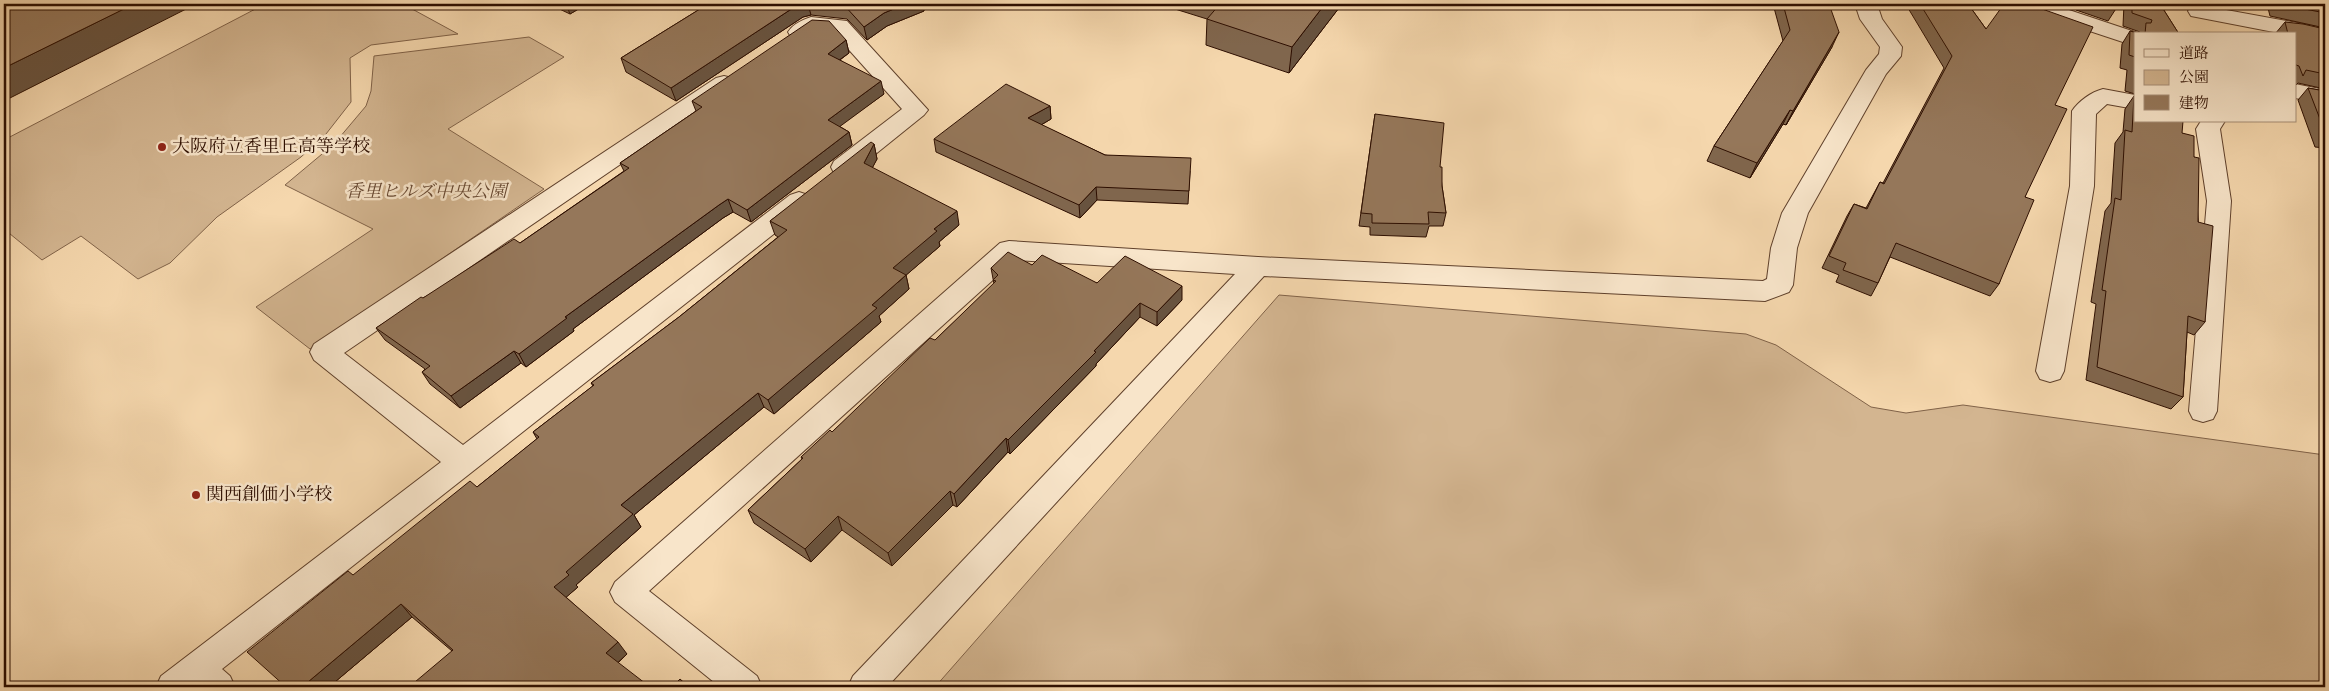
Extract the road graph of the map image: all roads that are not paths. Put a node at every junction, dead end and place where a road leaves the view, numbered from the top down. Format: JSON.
{"nodes":[{"id":1,"x":1866,"y":4,"type":"edge"},
{"id":2,"x":2031,"y":4,"type":"edge"},
{"id":3,"x":2197,"y":7,"type":"edge"},
{"id":4,"x":2213,"y":32,"type":"edge"},
{"id":5,"x":2325,"y":35,"type":"edge"},
{"id":6,"x":2134,"y":39,"type":"edge"},
{"id":7,"x":778,"y":46,"type":"edge"},
{"id":8,"x":745,"y":68,"type":"edge"},
{"id":9,"x":2296,"y":91,"type":"edge"},
{"id":10,"x":2325,"y":97,"type":"edge"},
{"id":11,"x":2134,"y":102,"type":"edge"},
{"id":12,"x":2203,"y":124,"type":"edge"},
{"id":13,"x":1258,"y":266,"type":"junction"},
{"id":14,"x":2050,"y":371,"type":"dead end"},
{"id":15,"x":2203,"y":411,"type":"dead end"},
{"id":16,"x":462,"y":462,"type":"junction"},
{"id":17,"x":196,"y":681,"type":"edge"},
{"id":18,"x":745,"y":687,"type":"edge"},
{"id":19,"x":866,"y":687,"type":"edge"}],
"edges":[{"from":1,"to":13,"type":"street"},
{"from":2,"to":6,"type":"street"},
{"from":3,"to":4,"type":"street"},
{"from":3,"to":5,"type":"street"},
{"from":7,"to":16,"type":"street"},
{"from":8,"to":16,"type":"street"},
{"from":9,"to":10,"type":"street"},
{"from":11,"to":14,"type":"street"},
{"from":12,"to":15,"type":"street"},
{"from":13,"to":18,"type":"street"},
{"from":13,"to":19,"type":"street"},
{"from":16,"to":17,"type":"street"}]}
